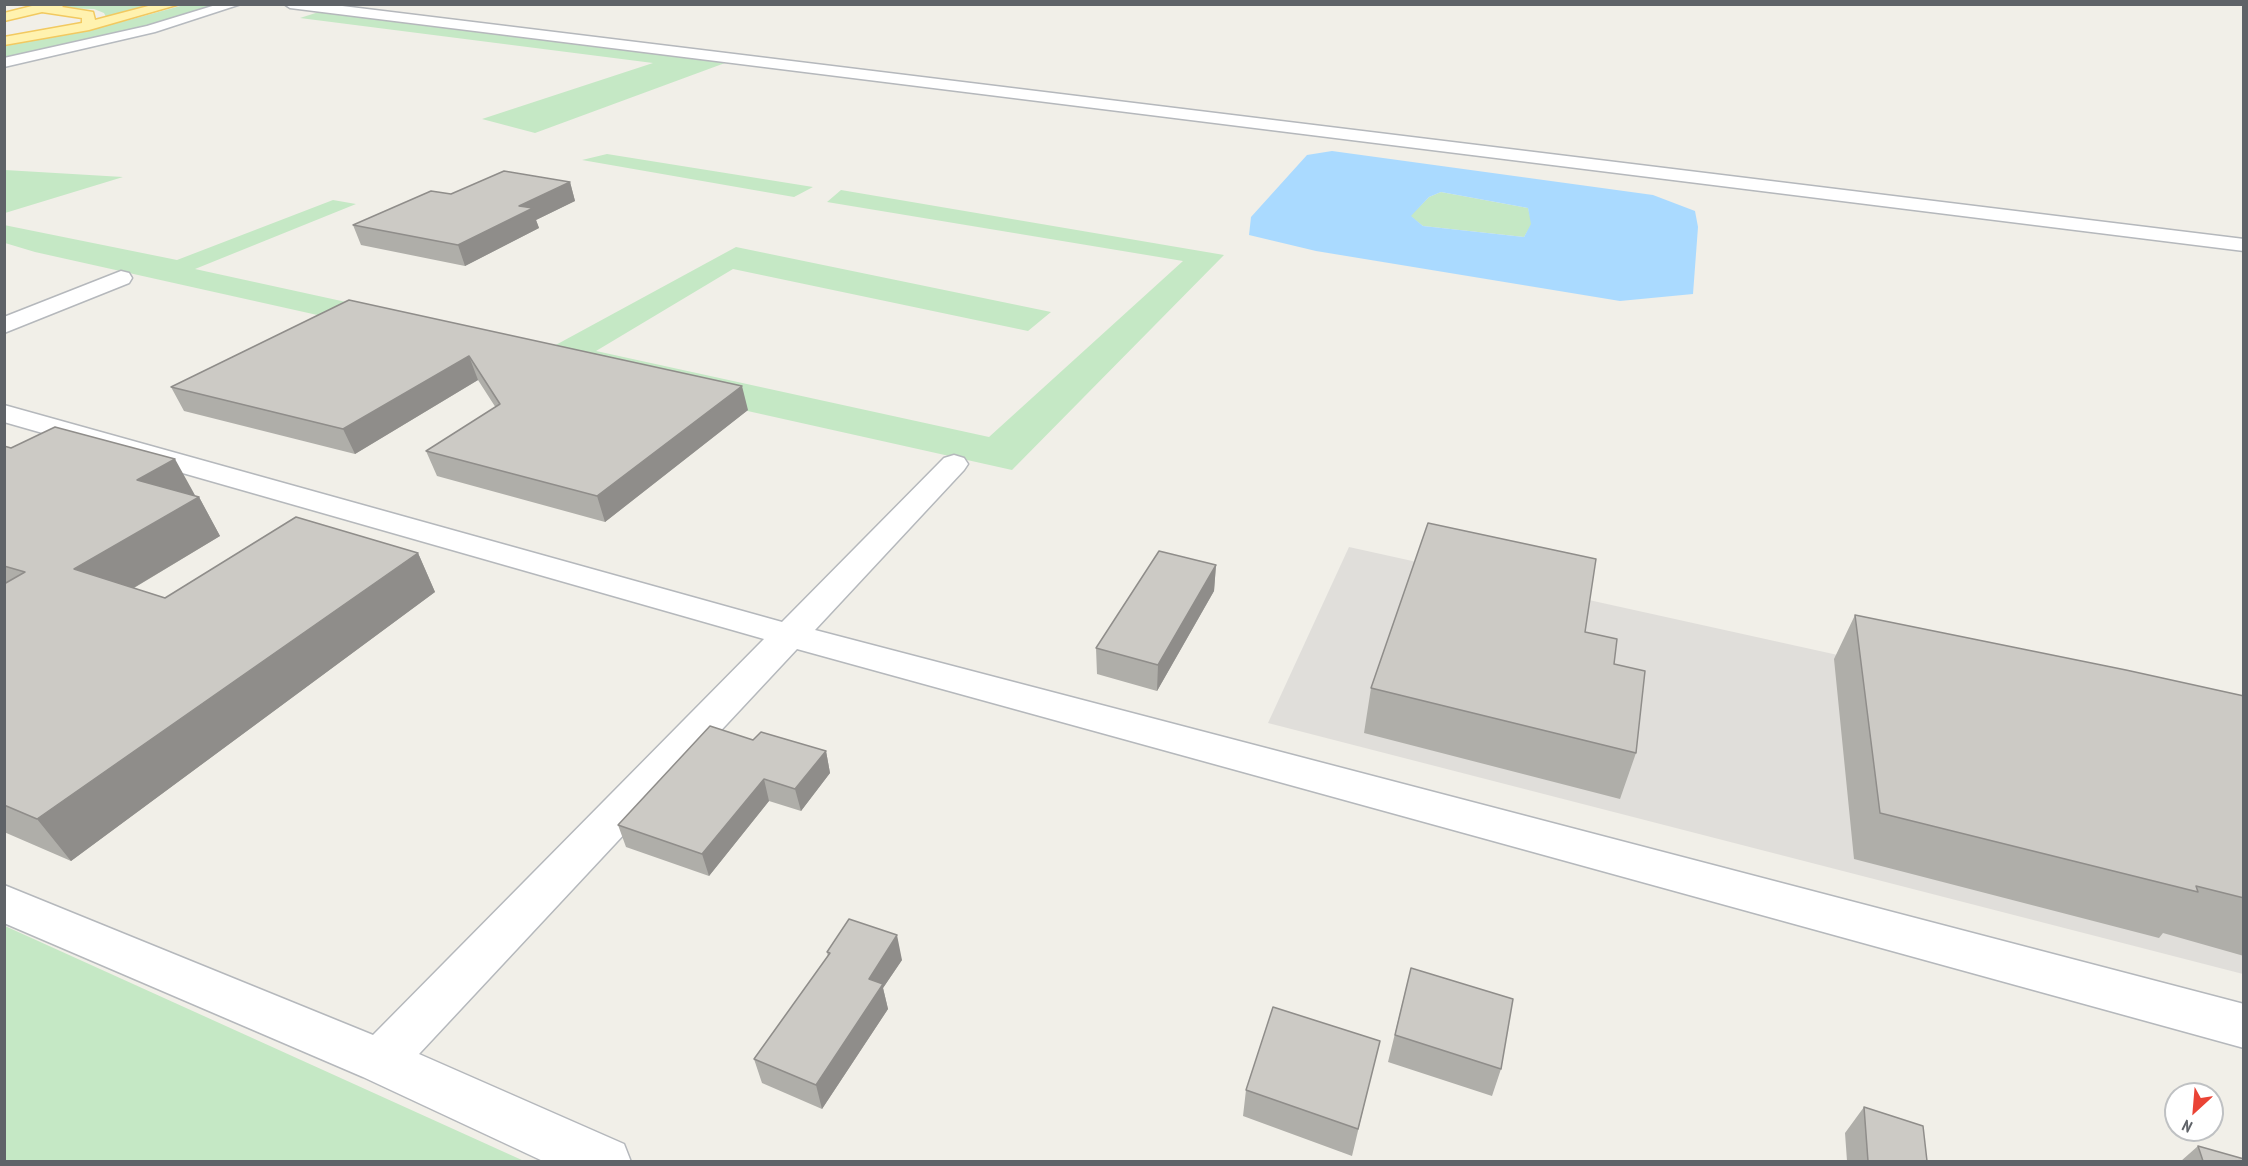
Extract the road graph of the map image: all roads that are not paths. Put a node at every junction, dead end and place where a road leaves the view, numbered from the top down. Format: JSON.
{"nodes":[{"id":1,"x":27,"y":4,"type":"edge"},
{"id":2,"x":59,"y":4,"type":"edge"},
{"id":3,"x":174,"y":4,"type":"edge"},
{"id":4,"x":235,"y":4,"type":"edge"},
{"id":5,"x":290,"y":4,"type":"edge"},
{"id":6,"x":42,"y":8,"type":"junction"},
{"id":7,"x":4,"y":17,"type":"edge"},
{"id":8,"x":89,"y":26,"type":"junction"},
{"id":9,"x":4,"y":41,"type":"edge"},
{"id":10,"x":4,"y":63,"type":"edge"},
{"id":11,"x":2244,"y":245,"type":"edge"},
{"id":12,"x":121,"y":278,"type":"dead end"},
{"id":13,"x":4,"y":326,"type":"edge"},
{"id":14,"x":4,"y":413,"type":"edge"},
{"id":15,"x":954,"y":464,"type":"dead end"},
{"id":16,"x":789,"y":635,"type":"junction"},
{"id":17,"x":4,"y":903,"type":"edge"},
{"id":18,"x":2244,"y":1026,"type":"edge"},
{"id":19,"x":380,"y":1061,"type":"junction"},
{"id":20,"x":605,"y":1161,"type":"edge"}],
"edges":[{"from":1,"to":6,"type":"street"},
{"from":2,"to":6,"type":"main road"},
{"from":3,"to":8,"type":"main road"},
{"from":4,"to":10,"type":"street"},
{"from":5,"to":11,"type":"street"},
{"from":6,"to":7,"type":"main road"},
{"from":6,"to":8,"type":"main road"},
{"from":8,"to":9,"type":"main road"},
{"from":12,"to":13,"type":"street"},
{"from":14,"to":16,"type":"street"},
{"from":15,"to":16,"type":"street"},
{"from":16,"to":18,"type":"street"},
{"from":16,"to":19,"type":"street"},
{"from":17,"to":19,"type":"street"},
{"from":19,"to":20,"type":"street"}]}
